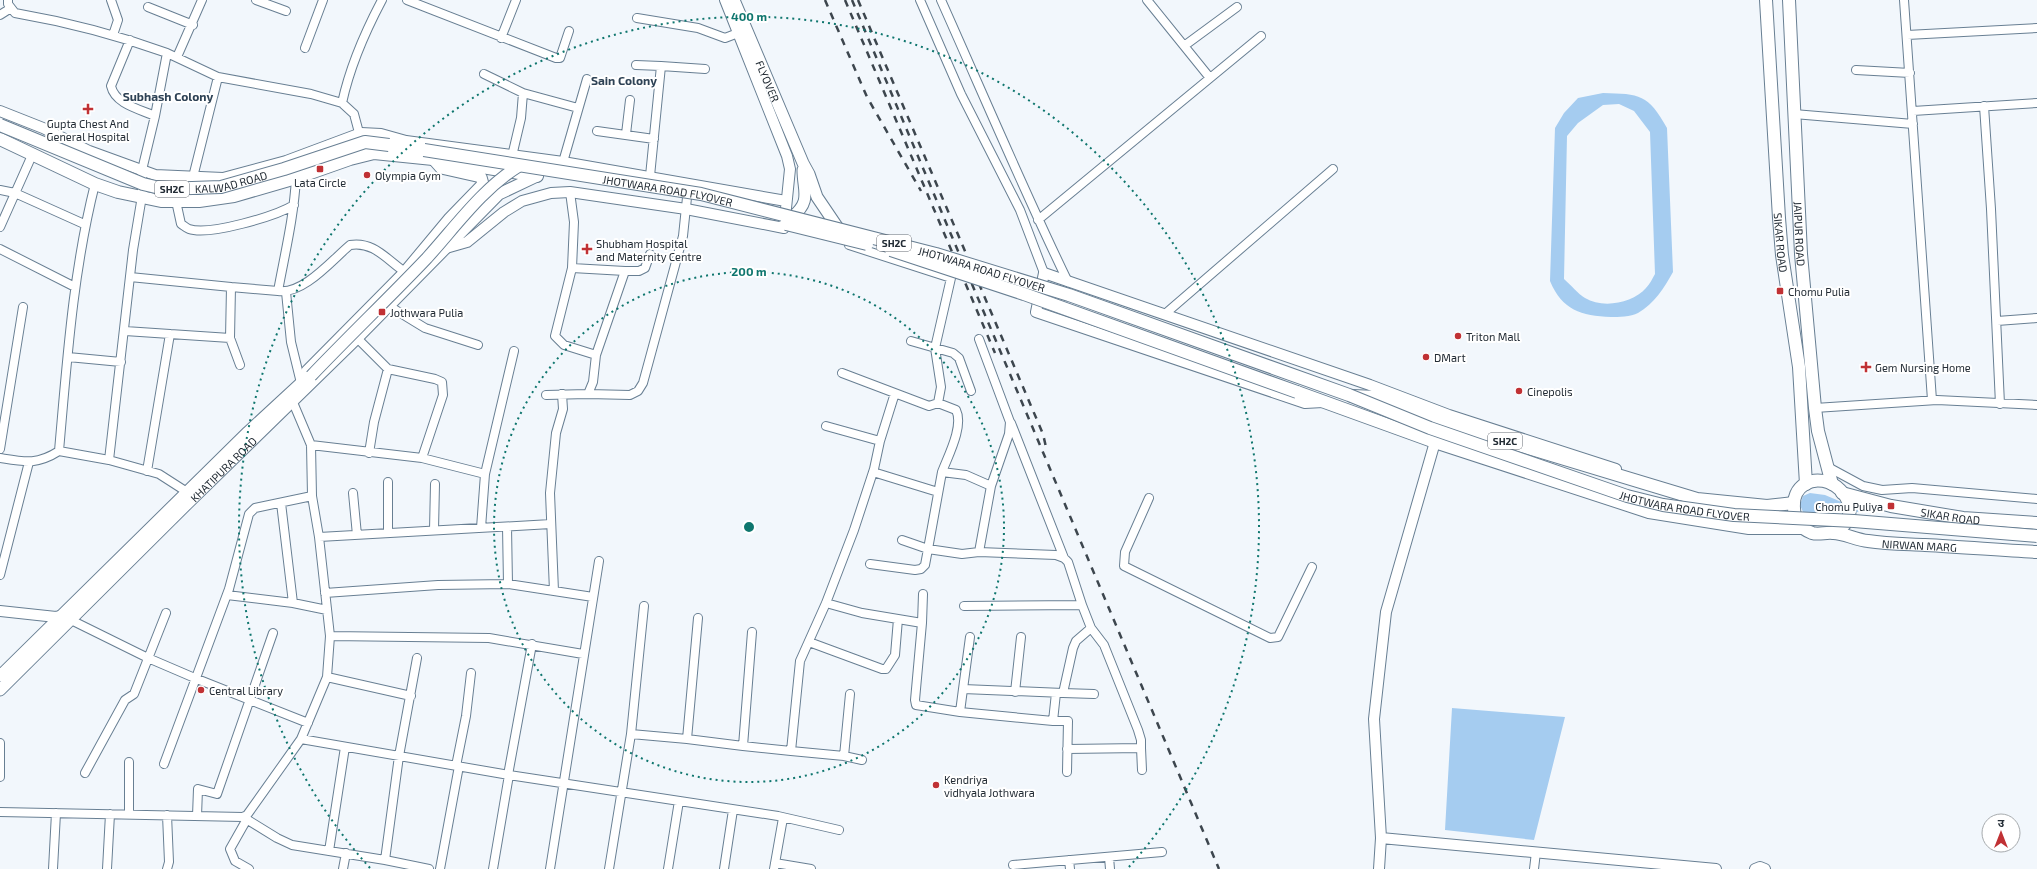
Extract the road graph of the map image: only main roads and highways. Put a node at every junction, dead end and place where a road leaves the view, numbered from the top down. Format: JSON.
{"nodes":[{"id":1,"x":734,"y":0,"type":"edge"},
{"id":2,"x":1766,"y":0,"type":"edge"},
{"id":3,"x":1789,"y":0,"type":"edge"},
{"id":4,"x":0,"y":125,"type":"edge"},
{"id":5,"x":0,"y":139,"type":"edge"},
{"id":6,"x":388,"y":149,"type":"junction"},
{"id":7,"x":349,"y":152,"type":"junction"},
{"id":8,"x":434,"y":159,"type":"junction"},
{"id":9,"x":516,"y":161,"type":"junction"},
{"id":10,"x":803,"y":163,"type":"junction"},
{"id":11,"x":537,"y":176,"type":"junction"},
{"id":12,"x":792,"y":217,"type":"junction"},
{"id":13,"x":838,"y":228,"type":"junction"},
{"id":14,"x":301,"y":383,"type":"junction"},
{"id":15,"x":1349,"y":395,"type":"junction"},
{"id":16,"x":289,"y":397,"type":"junction"},
{"id":17,"x":1435,"y":442,"type":"joint"},
{"id":18,"x":1806,"y":484,"type":"junction"},
{"id":19,"x":1832,"y":484,"type":"junction"},
{"id":20,"x":1842,"y":493,"type":"junction"},
{"id":21,"x":1794,"y":503,"type":"junction"},
{"id":22,"x":2037,"y":523,"type":"edge"},
{"id":23,"x":1804,"y":528,"type":"junction"},
{"id":24,"x":1833,"y":533,"type":"junction"},
{"id":25,"x":2037,"y":536,"type":"edge"},
{"id":26,"x":2037,"y":552,"type":"edge"},
{"id":27,"x":66,"y":618,"type":"junction"},
{"id":28,"x":0,"y":676,"type":"edge"},
{"id":29,"x":0,"y":690,"type":"edge"}],
"edges":[{"from":1,"to":10,"type":"main road","name":"FLYOVER"},
{"from":2,"to":18,"type":"main road","name":"SIKAR ROAD"},
{"from":3,"to":19,"type":"main road","name":"JAIPUR ROAD"},
{"from":4,"to":7,"type":"main road","name":"KALWAD ROAD","number":"SH2C","bridge":true},
{"from":5,"to":7,"type":"main road"},
{"from":6,"to":7,"type":"main road","number":"SH2C"},
{"from":6,"to":7,"type":"main road","number":"SH2C","bridge":true},
{"from":6,"to":8,"type":"main road","name":"JHOTWARA ROAD FLYOVER"},
{"from":6,"to":9,"type":"main road","name":"JHOTWARA ROAD FLYOVER","number":"SH2C","bridge":true},
{"from":8,"to":11,"type":"main road","name":"JHOTWARA ROAD FLYOVER"},
{"from":8,"to":14,"type":"main road"},
{"from":9,"to":12,"type":"main road","name":"JHOTWARA ROAD FLYOVER","number":"SH2C","bridge":true},
{"from":9,"to":14,"type":"main road","bridge":true},
{"from":10,"to":12,"type":"main road","name":"FLYOVER"},
{"from":10,"to":13,"type":"main road","name":"FLYOVER"},
{"from":11,"to":16,"type":"main road","name":"KHATIPURA ROAD"},
{"from":11,"to":17,"type":"main road","name":"JHOTWARA ROAD FLYOVER","bridge":true},
{"from":12,"to":13,"type":"main road","name":"JHOTWARA ROAD FLYOVER","number":"SH2C","bridge":true},
{"from":13,"to":15,"type":"main road","name":"JHOTWARA ROAD FLYOVER","number":"SH2C","bridge":true},
{"from":14,"to":16,"type":"main road"},
{"from":15,"to":21,"type":"main road","name":"JHOTWARA ROAD FLYOVER","number":"SH2C"},
{"from":15,"to":25,"type":"main road","name":"JHOTWARA ROAD FLYOVER","bridge":true},
{"from":16,"to":27,"type":"main road","name":"KHATIPURA ROAD"},
{"from":16,"to":27,"type":"main road"},
{"from":17,"to":23,"type":"main road","name":"NIRWAN MARG"},
{"from":18,"to":19,"type":"main road"},
{"from":18,"to":21,"type":"main road"},
{"from":19,"to":20,"type":"main road"},
{"from":20,"to":22,"type":"main road","name":"SIKAR ROAD"},
{"from":20,"to":24,"type":"main road"},
{"from":21,"to":23,"type":"main road"},
{"from":23,"to":24,"type":"main road","name":"NIRWAN MARG"},
{"from":24,"to":26,"type":"main road","name":"NIRWAN MARG"},
{"from":27,"to":28,"type":"main road","name":"KHATIPURA ROAD"},
{"from":27,"to":29,"type":"main road","name":"KHATIPURA ROAD"}]}
